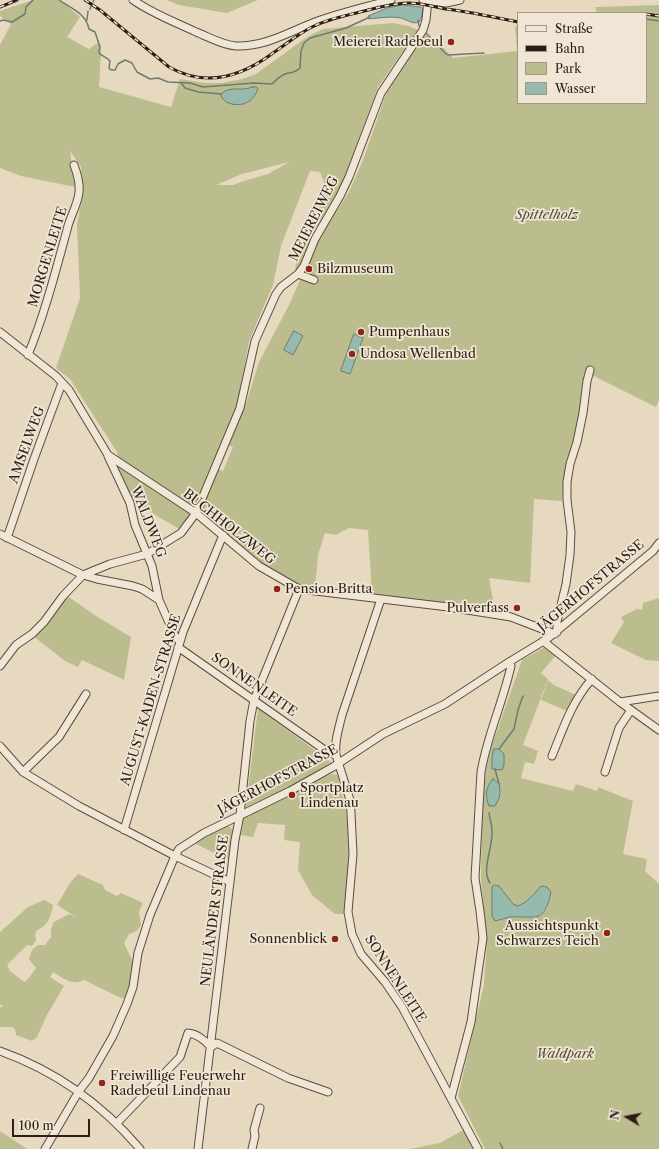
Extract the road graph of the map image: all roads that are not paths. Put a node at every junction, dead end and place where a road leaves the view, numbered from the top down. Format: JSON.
{"nodes":[{"id":1,"x":133,"y":0,"type":"edge"},
{"id":2,"x":391,"y":0,"type":"edge"},
{"id":3,"x":423,"y":0,"type":"edge"},
{"id":4,"x":428,"y":0,"type":"edge"},
{"id":5,"x":460,"y":0,"type":"edge"},
{"id":6,"x":74,"y":165,"type":"dead end"},
{"id":7,"x":298,"y":274,"type":"junction"},
{"id":8,"x":314,"y":280,"type":"dead end"},
{"id":9,"x":0,"y":332,"type":"edge"},
{"id":10,"x":28,"y":355,"type":"junction"},
{"id":11,"x":590,"y":370,"type":"dead end"},
{"id":12,"x":62,"y":382,"type":"junction"},
{"id":13,"x":108,"y":455,"type":"junction"},
{"id":14,"x":196,"y":513,"type":"junction"},
{"id":15,"x":0,"y":534,"type":"edge"},
{"id":16,"x":223,"y":535,"type":"junction"},
{"id":17,"x":7,"y":538,"type":"junction"},
{"id":18,"x":659,"y":544,"type":"edge"},
{"id":19,"x":147,"y":554,"type":"junction"},
{"id":20,"x":83,"y":574,"type":"junction"},
{"id":21,"x":299,"y":590,"type":"junction"},
{"id":22,"x":381,"y":599,"type":"junction"},
{"id":23,"x":159,"y":600,"type":"junction"},
{"id":24,"x":556,"y":633,"type":"junction"},
{"id":25,"x":543,"y":641,"type":"junction"},
{"id":26,"x":179,"y":644,"type":"junction"},
{"id":27,"x":509,"y":662,"type":"junction"},
{"id":28,"x":0,"y":666,"type":"edge"},
{"id":29,"x":592,"y":679,"type":"junction"},
{"id":30,"x":86,"y":694,"type":"dead end"},
{"id":31,"x":659,"y":696,"type":"edge"},
{"id":32,"x":254,"y":700,"type":"junction"},
{"id":33,"x":620,"y":702,"type":"junction"},
{"id":34,"x":631,"y":710,"type":"junction"},
{"id":35,"x":659,"y":730,"type":"edge"},
{"id":36,"x":0,"y":746,"type":"edge"},
{"id":37,"x":552,"y":756,"type":"dead end"},
{"id":38,"x":337,"y":759,"type":"junction"},
{"id":39,"x":23,"y":772,"type":"junction"},
{"id":40,"x":605,"y":772,"type":"dead end"},
{"id":41,"x":240,"y":815,"type":"junction"},
{"id":42,"x":124,"y":830,"type":"junction"},
{"id":43,"x":174,"y":856,"type":"junction"},
{"id":44,"x":230,"y":882,"type":"junction"},
{"id":45,"x":211,"y":1047,"type":"junction"},
{"id":46,"x":0,"y":1051,"type":"edge"},
{"id":47,"x":79,"y":1091,"type":"junction"},
{"id":48,"x":328,"y":1092,"type":"dead end"},
{"id":49,"x":451,"y":1098,"type":"junction"},
{"id":50,"x":260,"y":1108,"type":"dead end"},
{"id":51,"x":118,"y":1123,"type":"junction"},
{"id":52,"x":45,"y":1149,"type":"edge"},
{"id":53,"x":140,"y":1149,"type":"edge"},
{"id":54,"x":198,"y":1149,"type":"edge"},
{"id":55,"x":252,"y":1149,"type":"edge"},
{"id":56,"x":478,"y":1149,"type":"edge"}],
"edges":[{"from":1,"to":2,"type":"street"},
{"from":3,"to":4,"type":"street"},
{"from":4,"to":5,"type":"street"},
{"from":4,"to":7,"type":"street","name":"MEIEREIWEG"},
{"from":6,"to":10,"type":"street","name":"MORGENLEITE"},
{"from":7,"to":8,"type":"street"},
{"from":7,"to":14,"type":"street","name":"MEIEREIWEG"},
{"from":9,"to":10,"type":"street","name":"BUCHHOLZWEG"},
{"from":10,"to":12,"type":"street","name":"BUCHHOLZWEG"},
{"from":11,"to":24,"type":"street"},
{"from":12,"to":13,"type":"street","name":"BUCHHOLZWEG"},
{"from":12,"to":17,"type":"street","name":"AMSELWEG"},
{"from":13,"to":14,"type":"street","name":"BUCHHOLZWEG"},
{"from":13,"to":19,"type":"street","name":"WALDWEG"},
{"from":14,"to":16,"type":"street","name":"BUCHHOLZWEG"},
{"from":14,"to":19,"type":"street","name":"MEIEREIWEG"},
{"from":15,"to":17,"type":"street"},
{"from":16,"to":21,"type":"street","name":"BUCHHOLZWEG"},
{"from":16,"to":26,"type":"street","name":"AUGUST-KADEN-STRASSE"},
{"from":17,"to":20,"type":"street"},
{"from":18,"to":24,"type":"street","name":"JÄGERHOFSTRASSE"},
{"from":19,"to":20,"type":"street","name":"MEIEREIWEG"},
{"from":19,"to":23,"type":"street","name":"WALDWEG"},
{"from":20,"to":23,"type":"street"},
{"from":20,"to":28,"type":"street"},
{"from":21,"to":22,"type":"street","name":"BUCHHOLZWEG"},
{"from":21,"to":32,"type":"street","name":"NEULÄNDER STRASSE"},
{"from":22,"to":24,"type":"street","name":"BUCHHOLZWEG"},
{"from":22,"to":38,"type":"street"},
{"from":23,"to":26,"type":"street","name":"SONNENLEITE"},
{"from":24,"to":25,"type":"street","name":"JÄGERHOFSTRASSE"},
{"from":25,"to":27,"type":"street","name":"JÄGERHOFSTRASSE"},
{"from":25,"to":29,"type":"street"},
{"from":26,"to":32,"type":"street","name":"SONNENLEITE"},
{"from":26,"to":42,"type":"street","name":"AUGUST-KADEN-STRASSE"},
{"from":27,"to":38,"type":"street","name":"JÄGERHOFSTRASSE"},
{"from":27,"to":49,"type":"street"},
{"from":29,"to":33,"type":"street"},
{"from":29,"to":37,"type":"street"},
{"from":30,"to":39,"type":"street"},
{"from":31,"to":33,"type":"street"},
{"from":32,"to":38,"type":"street","name":"SONNENLEITE"},
{"from":32,"to":41,"type":"street","name":"NEULÄNDER STRASSE"},
{"from":33,"to":34,"type":"street"},
{"from":34,"to":35,"type":"street"},
{"from":34,"to":40,"type":"street"},
{"from":36,"to":39,"type":"street"},
{"from":38,"to":41,"type":"street","name":"JÄGERHOFSTRASSE"},
{"from":38,"to":49,"type":"street","name":"SONNENLEITE"},
{"from":39,"to":42,"type":"street"},
{"from":41,"to":43,"type":"street","name":"JÄGERHOFSTRASSE"},
{"from":41,"to":44,"type":"street","name":"NEULÄNDER STRASSE"},
{"from":42,"to":43,"type":"street"},
{"from":43,"to":44,"type":"street"},
{"from":43,"to":47,"type":"street","name":"JÄGERHOFSTRASSE"},
{"from":44,"to":45,"type":"street","name":"NEULÄNDER STRASSE"},
{"from":45,"to":48,"type":"street"},
{"from":45,"to":51,"type":"street"},
{"from":45,"to":54,"type":"street","name":"NEULÄNDER STRASSE"},
{"from":46,"to":47,"type":"street"},
{"from":47,"to":51,"type":"street"},
{"from":47,"to":52,"type":"street","name":"JÄGERHOFSTRASSE"},
{"from":49,"to":56,"type":"street","name":"SONNENLEITE"},
{"from":50,"to":55,"type":"street"},
{"from":51,"to":53,"type":"street"}]}
